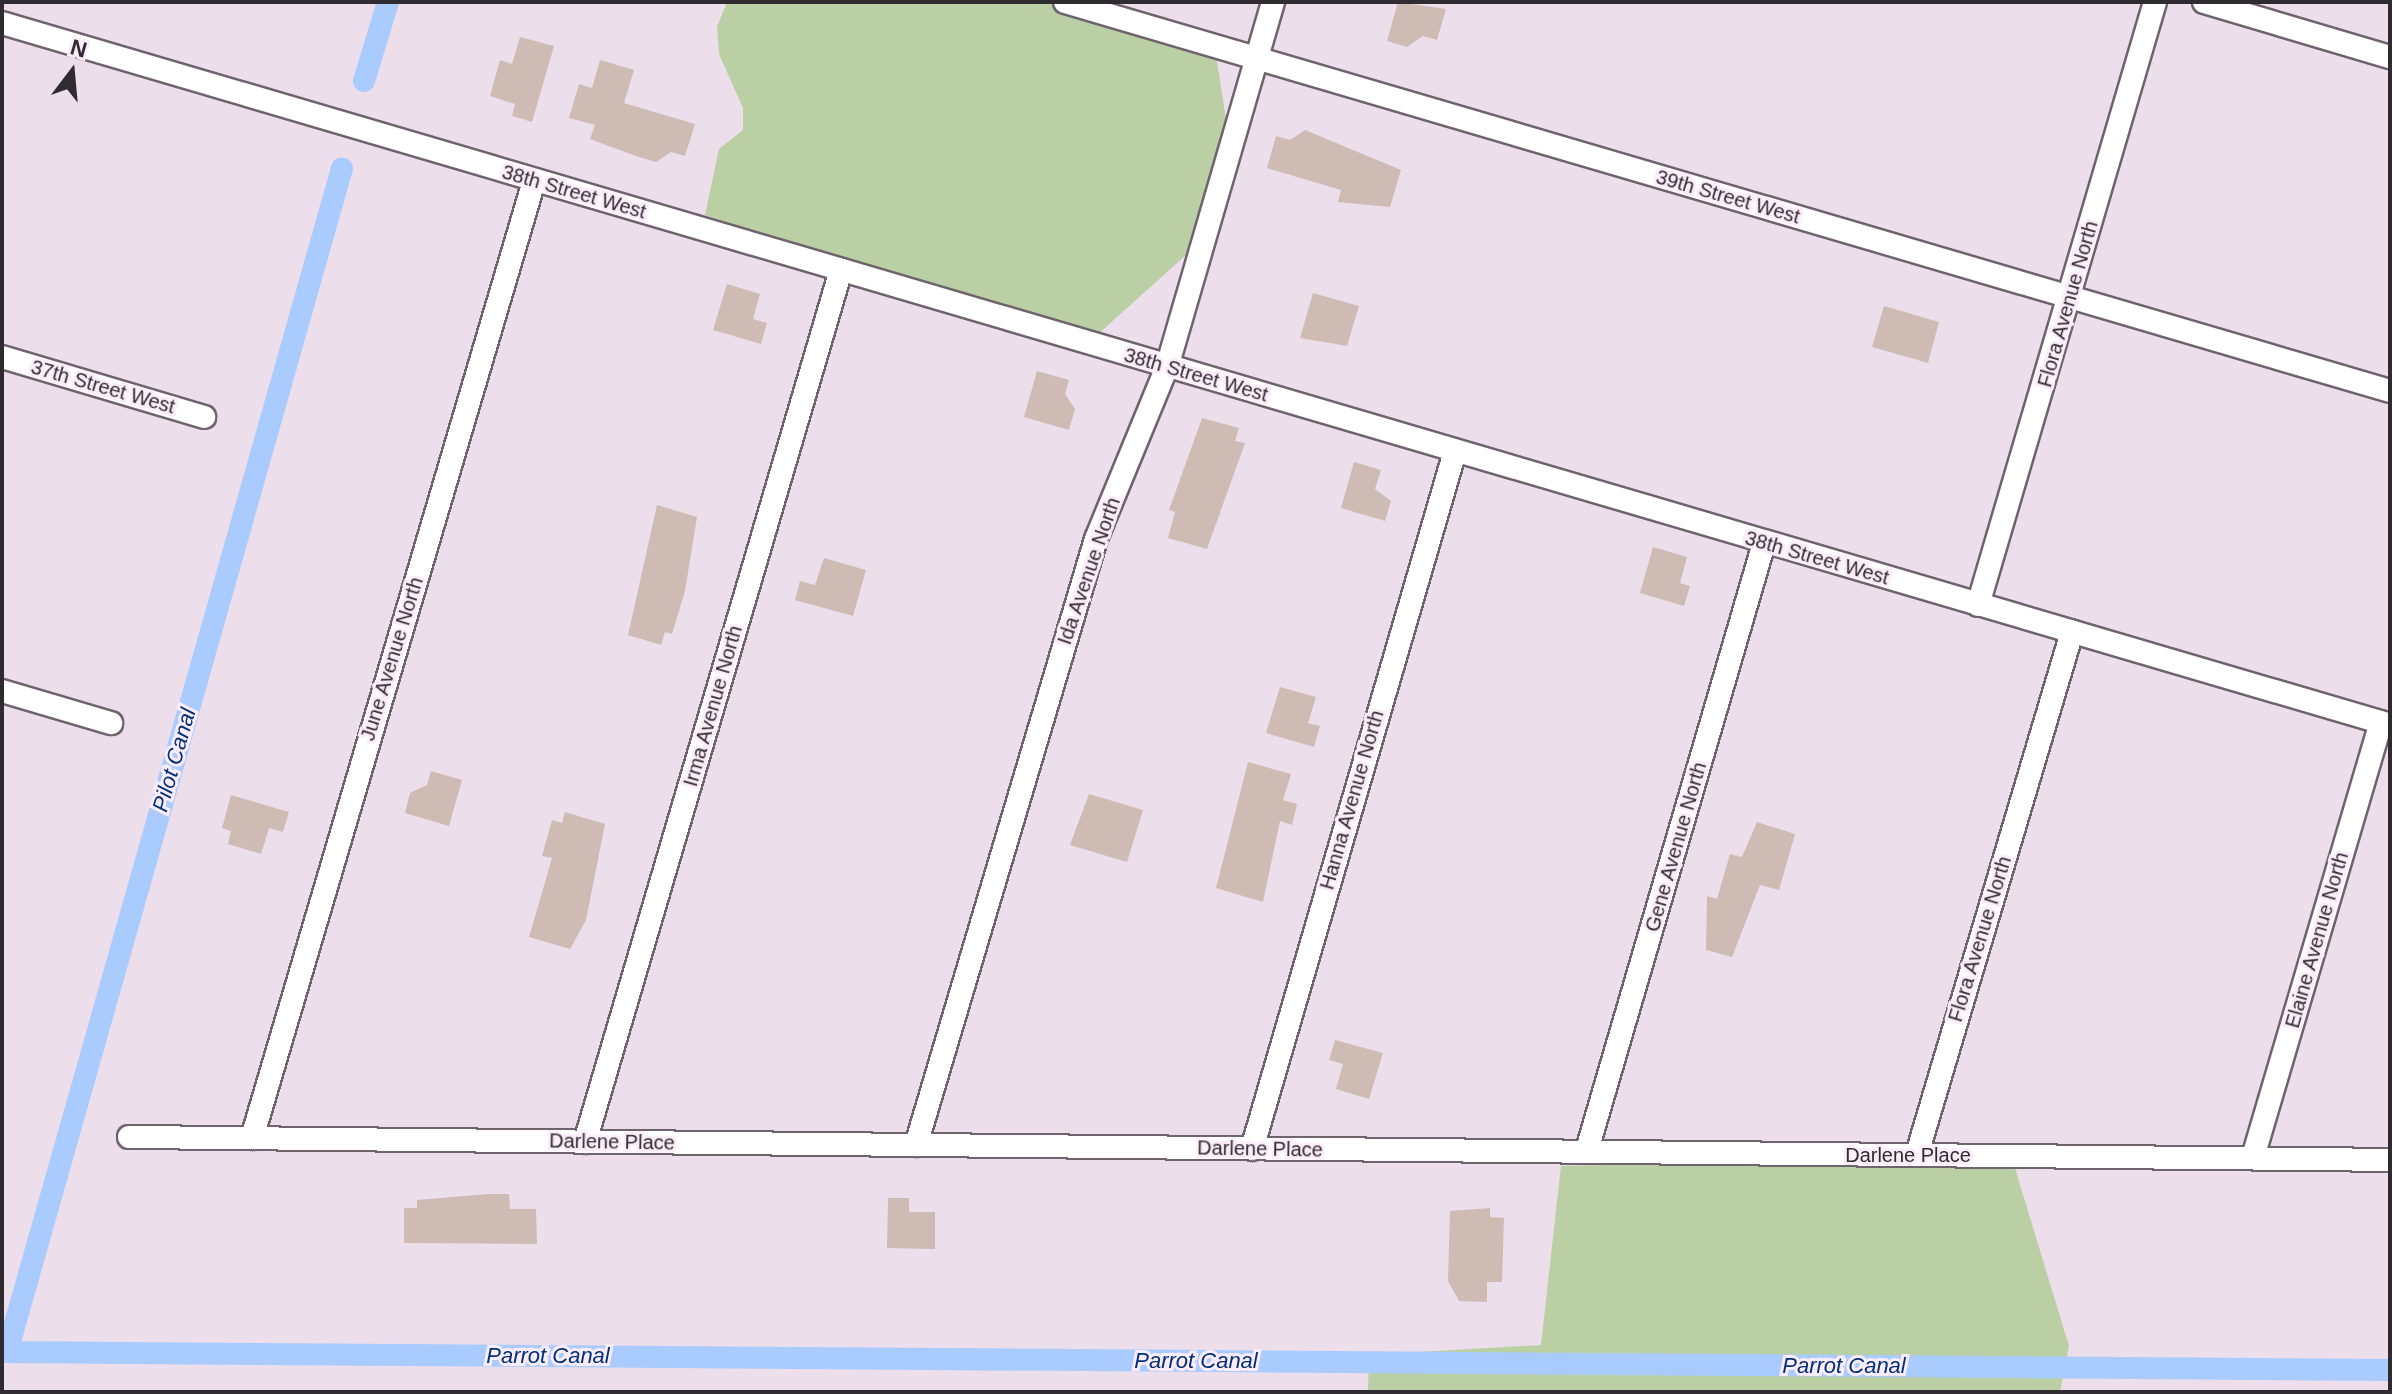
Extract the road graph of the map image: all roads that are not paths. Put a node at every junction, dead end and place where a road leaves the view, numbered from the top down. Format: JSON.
{"nodes":[{"id":1,"x":1065,"y":2,"type":"edge"},
{"id":2,"x":1273,"y":2,"type":"edge"},
{"id":3,"x":2155,"y":2,"type":"edge"},
{"id":4,"x":2204,"y":2,"type":"edge"},
{"id":5,"x":2,"y":23,"type":"edge"},
{"id":6,"x":2390,"y":57,"type":"edge"},
{"id":7,"x":1256,"y":59,"type":"junction"},
{"id":8,"x":534,"y":181,"type":"junction"},
{"id":9,"x":841,"y":270,"type":"junction"},
{"id":10,"x":2070,"y":296,"type":"junction"},
{"id":11,"x":2,"y":357,"type":"edge"},
{"id":12,"x":1167,"y":367,"type":"junction"},
{"id":13,"x":2390,"y":391,"type":"edge"},
{"id":14,"x":204,"y":417,"type":"dead end"},
{"id":15,"x":1455,"y":451,"type":"junction"},
{"id":16,"x":1764,"y":543,"type":"junction"},
{"id":17,"x":1978,"y":605,"type":"junction"},
{"id":18,"x":2072,"y":632,"type":"junction"},
{"id":19,"x":2,"y":691,"type":"edge"},
{"id":20,"x":111,"y":723,"type":"dead end"},
{"id":21,"x":2386,"y":724,"type":"edge"},
{"id":22,"x":129,"y":1137,"type":"dead end"},
{"id":23,"x":252,"y":1138,"type":"junction"},
{"id":24,"x":585,"y":1142,"type":"junction"},
{"id":25,"x":916,"y":1145,"type":"junction"},
{"id":26,"x":1252,"y":1149,"type":"junction"},
{"id":27,"x":1587,"y":1150,"type":"junction"},
{"id":28,"x":1917,"y":1154,"type":"junction"},
{"id":29,"x":2253,"y":1157,"type":"junction"},
{"id":30,"x":2390,"y":1160,"type":"edge"}],
"edges":[{"from":1,"to":7,"type":"street","name":"39th Street West"},
{"from":2,"to":7,"type":"street","name":"Ida Avenue North"},
{"from":3,"to":10,"type":"street","name":"Flora Avenue North"},
{"from":4,"to":6,"type":"street"},
{"from":5,"to":8,"type":"street","name":"38th Street West"},
{"from":7,"to":10,"type":"street","name":"39th Street West"},
{"from":7,"to":12,"type":"street","name":"Ida Avenue North"},
{"from":8,"to":9,"type":"street","name":"38th Street West"},
{"from":8,"to":23,"type":"street","name":"June Avenue North"},
{"from":9,"to":12,"type":"street","name":"38th Street West"},
{"from":9,"to":24,"type":"street","name":"Irma Avenue North"},
{"from":10,"to":13,"type":"street","name":"39th Street West"},
{"from":10,"to":17,"type":"street","name":"Flora Avenue North"},
{"from":11,"to":14,"type":"street","name":"37th Street West"},
{"from":12,"to":15,"type":"street","name":"38th Street West"},
{"from":12,"to":25,"type":"street","name":"Ida Avenue North"},
{"from":15,"to":16,"type":"street","name":"38th Street West"},
{"from":15,"to":26,"type":"street","name":"Hanna Avenue North"},
{"from":16,"to":17,"type":"street","name":"38th Street West"},
{"from":16,"to":27,"type":"street","name":"Gene Avenue North"},
{"from":17,"to":18,"type":"street","name":"38th Street West"},
{"from":18,"to":21,"type":"street","name":"38th Street West"},
{"from":18,"to":28,"type":"street","name":"Flora Avenue North"},
{"from":19,"to":20,"type":"street"},
{"from":21,"to":29,"type":"street","name":"Elaine Avenue North"},
{"from":22,"to":23,"type":"street","name":"Darlene Place"},
{"from":23,"to":24,"type":"street","name":"Darlene Place"},
{"from":24,"to":25,"type":"street","name":"Darlene Place"},
{"from":25,"to":26,"type":"street","name":"Darlene Place"},
{"from":26,"to":27,"type":"street","name":"Darlene Place"},
{"from":27,"to":28,"type":"street","name":"Darlene Place"},
{"from":28,"to":29,"type":"street","name":"Darlene Place"},
{"from":29,"to":30,"type":"street","name":"Darlene Place"}]}
